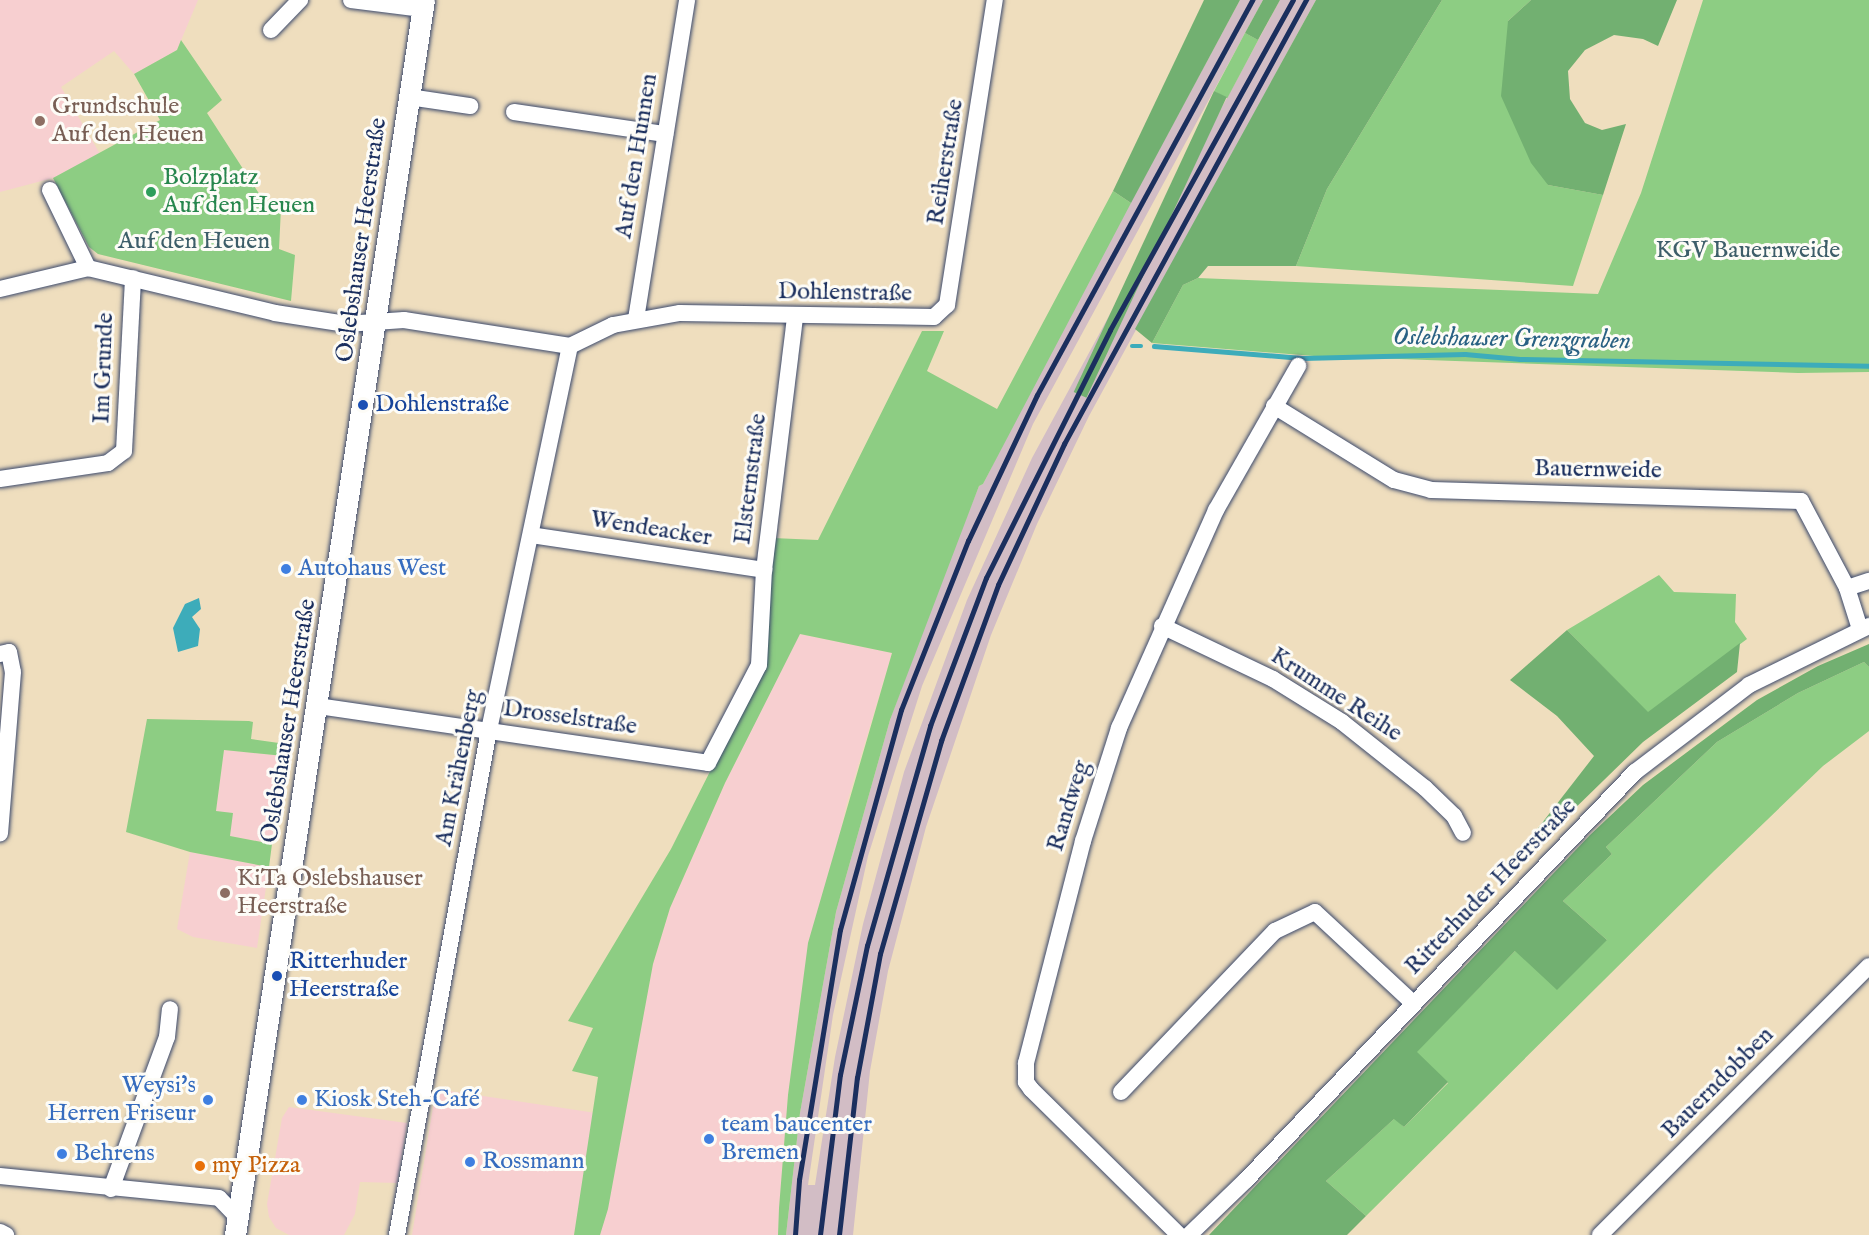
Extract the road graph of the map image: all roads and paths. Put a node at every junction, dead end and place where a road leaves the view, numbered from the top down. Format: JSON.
{"nodes":[{"id":1,"x":300,"y":0,"type":"edge"},
{"id":2,"x":351,"y":0,"type":"edge"},
{"id":3,"x":687,"y":0,"type":"edge"},
{"id":4,"x":995,"y":0,"type":"edge"},
{"id":5,"x":423,"y":5,"type":"edge"},
{"id":6,"x":271,"y":30,"type":"dead end"},
{"id":7,"x":410,"y":97,"type":"junction"},
{"id":8,"x":470,"y":106,"type":"dead end"},
{"id":9,"x":514,"y":112,"type":"dead end"},
{"id":10,"x":664,"y":134,"type":"junction"},
{"id":11,"x":50,"y":190,"type":"dead end"},
{"id":12,"x":88,"y":267,"type":"junction"},
{"id":13,"x":133,"y":278,"type":"junction"},
{"id":14,"x":0,"y":289,"type":"edge"},
{"id":15,"x":795,"y":316,"type":"junction"},
{"id":16,"x":926,"y":318,"type":"joint"},
{"id":17,"x":636,"y":319,"type":"junction"},
{"id":18,"x":376,"y":322,"type":"junction"},
{"id":19,"x":570,"y":346,"type":"junction"},
{"id":20,"x":1298,"y":366,"type":"dead end"},
{"id":21,"x":1274,"y":406,"type":"junction"},
{"id":22,"x":0,"y":479,"type":"edge"},
{"id":23,"x":531,"y":535,"type":"junction"},
{"id":24,"x":764,"y":570,"type":"junction"},
{"id":25,"x":1869,"y":581,"type":"edge"},
{"id":26,"x":1847,"y":588,"type":"junction"},
{"id":27,"x":1162,"y":626,"type":"junction"},
{"id":28,"x":1864,"y":628,"type":"edge"},
{"id":29,"x":5,"y":653,"type":"edge"},
{"id":30,"x":318,"y":706,"type":"junction"},
{"id":31,"x":489,"y":730,"type":"junction"},
{"id":32,"x":708,"y":763,"type":"joint"},
{"id":33,"x":0,"y":833,"type":"edge"},
{"id":34,"x":1463,"y":833,"type":"dead end"},
{"id":35,"x":1869,"y":966,"type":"edge"},
{"id":36,"x":1414,"y":1004,"type":"junction"},
{"id":37,"x":170,"y":1009,"type":"dead end"},
{"id":38,"x":1120,"y":1092,"type":"dead end"},
{"id":39,"x":0,"y":1176,"type":"edge"},
{"id":40,"x":111,"y":1188,"type":"junction"},
{"id":41,"x":236,"y":1226,"type":"edge"},
{"id":42,"x":0,"y":1232,"type":"edge"},
{"id":43,"x":6,"y":1235,"type":"edge"},
{"id":44,"x":253,"y":1235,"type":"edge"},
{"id":45,"x":397,"y":1235,"type":"edge"},
{"id":46,"x":1179,"y":1235,"type":"edge"},
{"id":47,"x":1189,"y":1235,"type":"edge"},
{"id":48,"x":1600,"y":1235,"type":"edge"}],
"edges":[{"from":1,"to":6,"type":"street"},
{"from":2,"to":5,"type":"street"},
{"from":3,"to":10,"type":"street","name":"Auf den Hunnen"},
{"from":4,"to":16,"type":"street","name":"Reiherstraße"},
{"from":5,"to":7,"type":"main road","name":"Oslebshauser Heerstraße"},
{"from":7,"to":8,"type":"street"},
{"from":7,"to":18,"type":"main road","name":"Oslebshauser Heerstraße"},
{"from":9,"to":10,"type":"street"},
{"from":10,"to":17,"type":"street","name":"Auf den Hunnen"},
{"from":11,"to":12,"type":"street"},
{"from":12,"to":13,"type":"street"},
{"from":12,"to":14,"type":"street"},
{"from":13,"to":18,"type":"street"},
{"from":13,"to":22,"type":"street","name":"Im Grunde"},
{"from":15,"to":16,"type":"street","name":"Dohlenstraße"},
{"from":15,"to":17,"type":"street","name":"Dohlenstraße"},
{"from":15,"to":24,"type":"street","name":"Elsternstraße"},
{"from":17,"to":19,"type":"street","name":"Dohlenstraße"},
{"from":18,"to":19,"type":"street"},
{"from":18,"to":30,"type":"main road","name":"Oslebshauser Heerstraße"},
{"from":19,"to":23,"type":"street","name":"Am Krähenberg"},
{"from":20,"to":21,"type":"street","name":"Randweg"},
{"from":21,"to":26,"type":"street","name":"Bauernweide"},
{"from":21,"to":27,"type":"street","name":"Randweg"},
{"from":23,"to":24,"type":"street","name":"Wendeacker"},
{"from":23,"to":31,"type":"street","name":"Am Krähenberg"},
{"from":24,"to":32,"type":"street","name":"Elsternstraße"},
{"from":25,"to":26,"type":"street"},
{"from":26,"to":28,"type":"street","name":"Bauernweide"},
{"from":27,"to":34,"type":"street","name":"Krumme Reihe"},
{"from":27,"to":46,"type":"street","name":"Randweg"},
{"from":28,"to":36,"type":"street","name":"Ritterhuder Heerstraße"},
{"from":29,"to":33,"type":"street"},
{"from":30,"to":31,"type":"street","name":"Drosselstraße"},
{"from":30,"to":41,"type":"main road","name":"Oslebshauser Heerstraße"},
{"from":31,"to":32,"type":"street","name":"Drosselstraße"},
{"from":31,"to":45,"type":"street","name":"Am Krähenberg"},
{"from":35,"to":48,"type":"street","name":"Bauerndobben"},
{"from":36,"to":38,"type":"street"},
{"from":36,"to":47,"type":"street","name":"Ritterhuder Heerstraße"},
{"from":37,"to":40,"type":"street"},
{"from":39,"to":40,"type":"street"},
{"from":40,"to":41,"type":"street"},
{"from":41,"to":44,"type":"main road"},
{"from":42,"to":43,"type":"street"}]}
